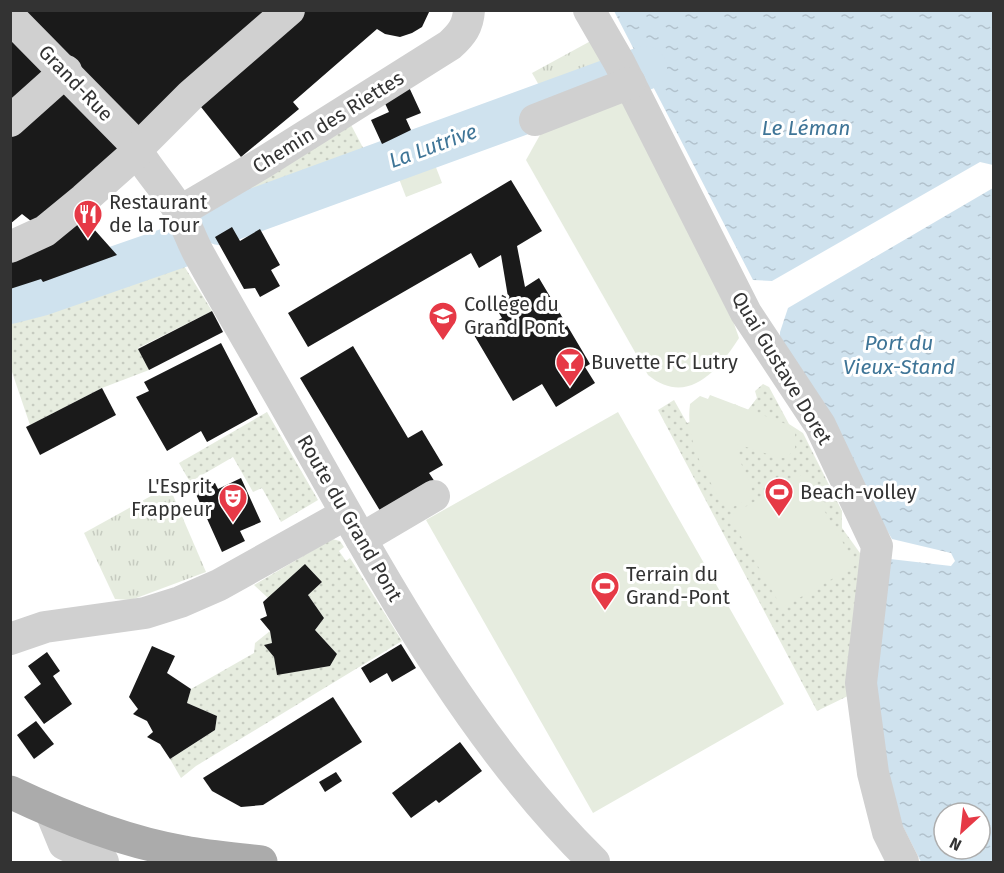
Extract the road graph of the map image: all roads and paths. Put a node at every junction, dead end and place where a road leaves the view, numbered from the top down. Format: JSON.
{"nodes":[{"id":1,"x":589,"y":10,"type":"edge"},
{"id":2,"x":286,"y":12,"type":"edge"},
{"id":3,"x":469,"y":16,"type":"edge"},
{"id":4,"x":10,"y":17,"type":"edge"},
{"id":5,"x":66,"y":71,"type":"junction"},
{"id":6,"x":624,"y":73,"type":"junction"},
{"id":7,"x":535,"y":120,"type":"dead end"},
{"id":8,"x":10,"y":121,"type":"edge"},
{"id":9,"x":137,"y":152,"type":"junction"},
{"id":10,"x":179,"y":212,"type":"junction"},
{"id":11,"x":10,"y":247,"type":"edge"},
{"id":12,"x":434,"y":496,"type":"dead end"},
{"id":13,"x":354,"y":527,"type":"junction"},
{"id":14,"x":10,"y":639,"type":"edge"},
{"id":15,"x":10,"y":792,"type":"edge"},
{"id":16,"x":50,"y":810,"type":"junction"},
{"id":17,"x":103,"y":862,"type":"edge"},
{"id":18,"x":261,"y":862,"type":"edge"},
{"id":19,"x":594,"y":862,"type":"edge"},
{"id":20,"x":903,"y":862,"type":"edge"}],
"edges":[{"from":1,"to":6,"type":"street","name":"Quai Gustave Doret"},
{"from":2,"to":9,"type":"street"},
{"from":3,"to":10,"type":"street","name":"Chemin des Riettes"},
{"from":4,"to":5,"type":"street","name":"Grand-Rue"},
{"from":5,"to":8,"type":"street"},
{"from":5,"to":9,"type":"street","name":"Grand-Rue"},
{"from":6,"to":7,"type":"street"},
{"from":6,"to":20,"type":"street","name":"Quai Gustave Doret"},
{"from":9,"to":10,"type":"street","name":"Route du Grand Pont"},
{"from":9,"to":11,"type":"street"},
{"from":10,"to":13,"type":"street","name":"Route du Grand Pont"},
{"from":12,"to":13,"type":"street"},
{"from":13,"to":14,"type":"street"},
{"from":13,"to":19,"type":"street","name":"Route du Grand Pont"},
{"from":15,"to":16,"type":"main road"},
{"from":16,"to":17,"type":"street"},
{"from":16,"to":18,"type":"main road"}]}
